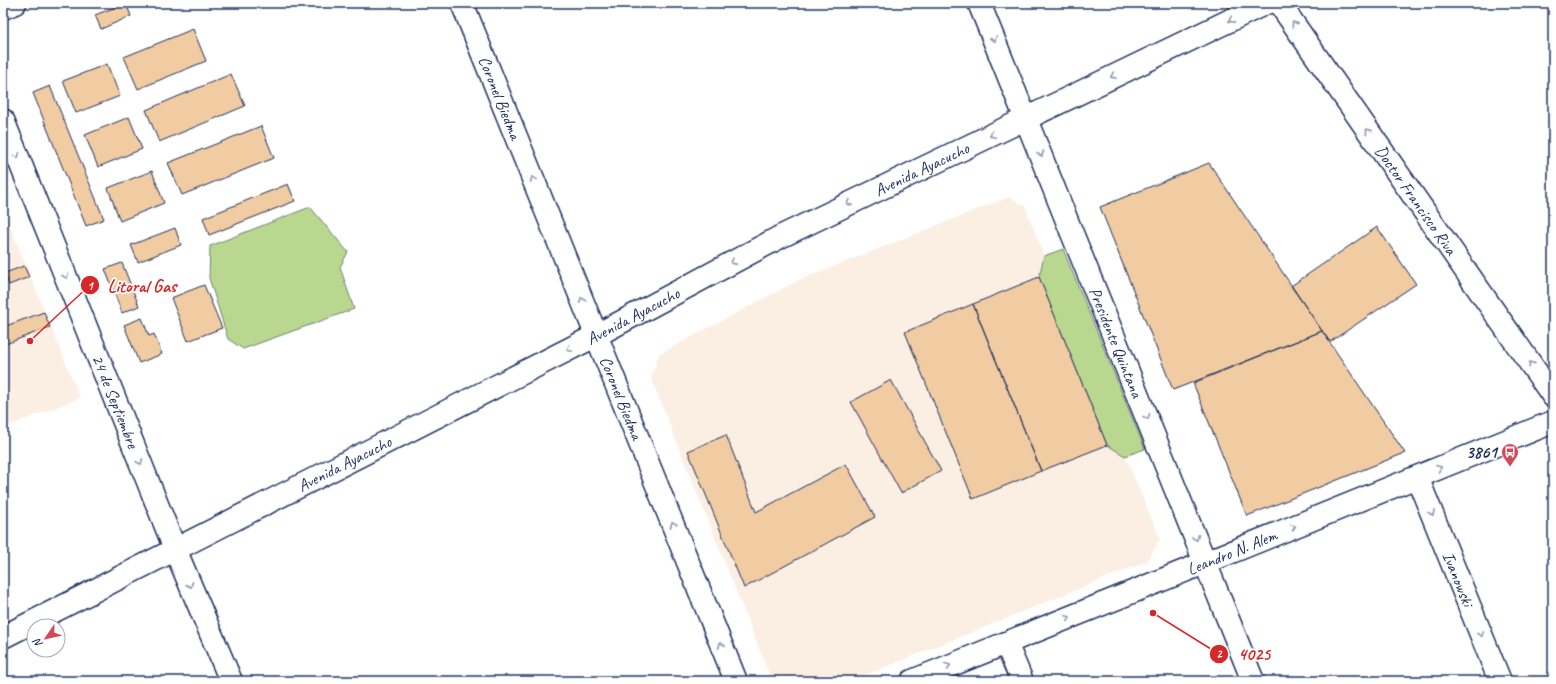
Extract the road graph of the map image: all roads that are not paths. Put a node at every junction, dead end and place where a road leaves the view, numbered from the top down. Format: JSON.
{"nodes":[{"id":1,"x":15,"y":3,"type":"edge"},
{"id":2,"x":462,"y":3,"type":"edge"},
{"id":3,"x":980,"y":3,"type":"edge"},
{"id":4,"x":1266,"y":3,"type":"edge"},
{"id":5,"x":1279,"y":3,"type":"edge"},
{"id":6,"x":3,"y":8,"type":"edge"},
{"id":7,"x":1027,"y":118,"type":"junction"},
{"id":8,"x":3,"y":120,"type":"edge"},
{"id":9,"x":597,"y":335,"type":"junction"},
{"id":10,"x":1553,"y":396,"type":"edge"},
{"id":11,"x":1553,"y":422,"type":"edge"},
{"id":12,"x":1417,"y":477,"type":"junction"},
{"id":13,"x":175,"y":550,"type":"junction"},
{"id":14,"x":1206,"y":562,"type":"junction"},
{"id":15,"x":3,"y":637,"type":"edge"},
{"id":16,"x":1006,"y":643,"type":"junction"},
{"id":17,"x":231,"y":681,"type":"edge"},
{"id":18,"x":736,"y":681,"type":"edge"},
{"id":19,"x":912,"y":681,"type":"edge"},
{"id":20,"x":1022,"y":681,"type":"edge"},
{"id":21,"x":1253,"y":681,"type":"edge"},
{"id":22,"x":1500,"y":681,"type":"edge"}],
"edges":[{"from":1,"to":6,"type":"street"},
{"from":9,"to":2,"type":"street","name":"Coronel Biedma","one_way":true},
{"from":3,"to":7,"type":"street","name":"Presidente Quintana","one_way":true},
{"from":4,"to":7,"type":"street","name":"Avenida Ayacucho","one_way":true},
{"from":10,"to":5,"type":"street","name":"Doctor Francisco Riva","one_way":true},
{"from":7,"to":9,"type":"street","name":"Avenida Ayacucho","one_way":true},
{"from":7,"to":14,"type":"street","name":"Presidente Quintana","one_way":true},
{"from":8,"to":13,"type":"street","name":"24 de Septiembre","one_way":true},
{"from":9,"to":13,"type":"street","name":"Avenida Ayacucho","one_way":true},
{"from":18,"to":9,"type":"street","name":"Coronel Biedma","one_way":true},
{"from":12,"to":11,"type":"street","name":"Leandro N. Alem","one_way":true},
{"from":14,"to":12,"type":"street","name":"Leandro N. Alem","one_way":true},
{"from":12,"to":22,"type":"street","name":"Ivanowski","one_way":true},
{"from":13,"to":15,"type":"street","name":"Avenida Ayacucho"},
{"from":13,"to":17,"type":"street","name":"24 de Septiembre","one_way":true},
{"from":16,"to":14,"type":"street","name":"Leandro N. Alem","one_way":true},
{"from":14,"to":21,"type":"street","name":"Presidente Quintana"},
{"from":19,"to":16,"type":"street","name":"Leandro N. Alem","one_way":true},
{"from":16,"to":20,"type":"street"}]}
